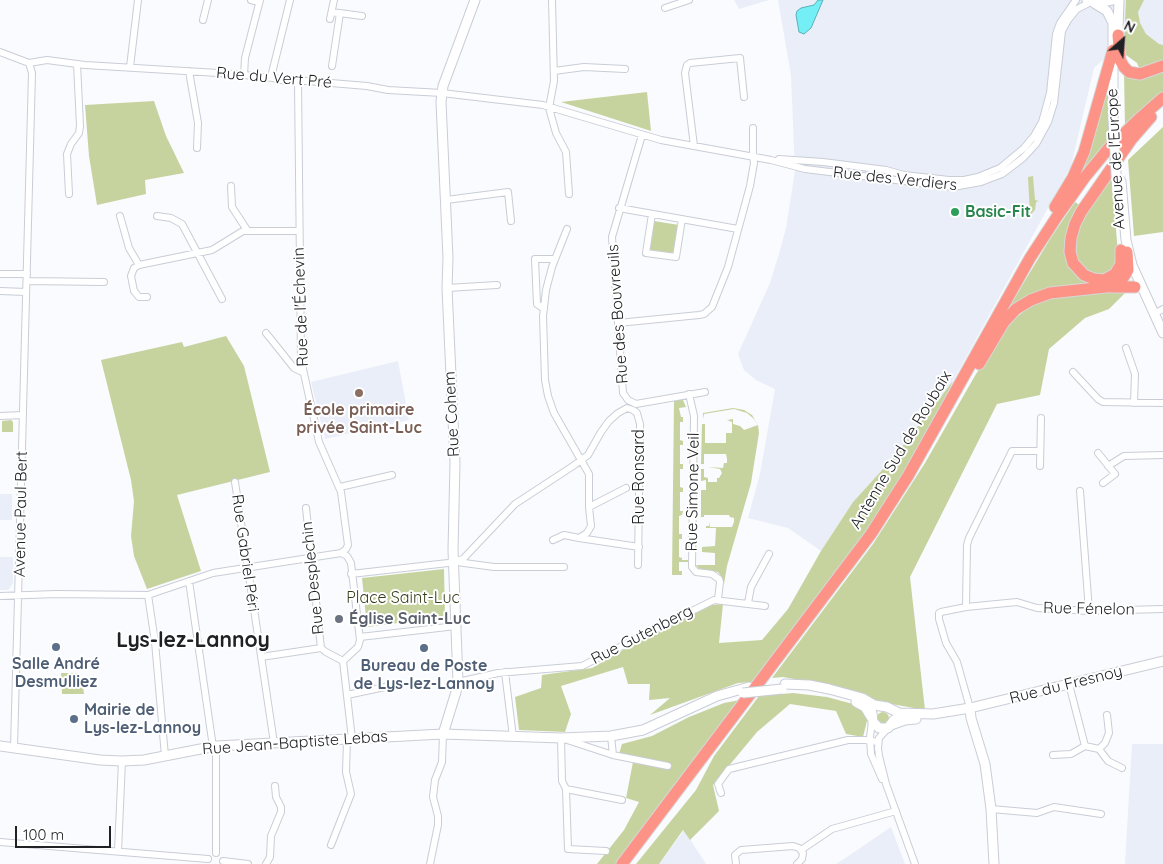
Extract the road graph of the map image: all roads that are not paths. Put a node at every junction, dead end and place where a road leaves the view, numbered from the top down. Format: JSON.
{"nodes":[{"id":1,"x":138,"y":0,"type":"edge"},
{"id":2,"x":208,"y":0,"type":"edge"},
{"id":3,"x":251,"y":0,"type":"edge"},
{"id":4,"x":290,"y":0,"type":"edge"},
{"id":5,"x":334,"y":0,"type":"edge"},
{"id":6,"x":475,"y":0,"type":"edge"},
{"id":7,"x":552,"y":0,"type":"edge"},
{"id":8,"x":689,"y":0,"type":"edge"},
{"id":9,"x":1076,"y":0,"type":"edge"},
{"id":10,"x":1112,"y":0,"type":"edge"},
{"id":11,"x":1119,"y":0,"type":"edge"},
{"id":12,"x":259,"y":1,"type":"edge"},
{"id":13,"x":1091,"y":2,"type":"edge"},
{"id":14,"x":665,"y":8,"type":"dead end"},
{"id":15,"x":332,"y":12,"type":"junction"},
{"id":16,"x":340,"y":13,"type":"junction"},
{"id":17,"x":362,"y":16,"type":"dead end"},
{"id":18,"x":203,"y":20,"type":"dead end"},
{"id":19,"x":330,"y":20,"type":"dead end"},
{"id":20,"x":1118,"y":35,"type":"junction"},
{"id":21,"x":1113,"y":50,"type":"junction"},
{"id":22,"x":0,"y":52,"type":"edge"},
{"id":23,"x":29,"y":63,"type":"junction"},
{"id":24,"x":77,"y":64,"type":"junction"},
{"id":25,"x":332,"y":66,"type":"dead end"},
{"id":26,"x":1163,"y":66,"type":"edge"},
{"id":27,"x":130,"y":67,"type":"junction"},
{"id":28,"x":625,"y":69,"type":"dead end"},
{"id":29,"x":190,"y":71,"type":"junction"},
{"id":30,"x":554,"y":71,"type":"junction"},
{"id":31,"x":244,"y":75,"type":"junction"},
{"id":32,"x":271,"y":78,"type":"junction"},
{"id":33,"x":298,"y":81,"type":"junction"},
{"id":34,"x":442,"y":93,"type":"junction"},
{"id":35,"x":744,"y":97,"type":"dead end"},
{"id":36,"x":1163,"y":98,"type":"edge"},
{"id":37,"x":1163,"y":105,"type":"edge"},
{"id":38,"x":550,"y":106,"type":"junction"},
{"id":39,"x":1115,"y":114,"type":"junction"},
{"id":40,"x":753,"y":128,"type":"dead end"},
{"id":41,"x":642,"y":135,"type":"junction"},
{"id":42,"x":694,"y":146,"type":"junction"},
{"id":43,"x":197,"y":148,"type":"dead end"},
{"id":44,"x":753,"y":156,"type":"junction"},
{"id":45,"x":763,"y":158,"type":"junction"},
{"id":46,"x":231,"y":186,"type":"dead end"},
{"id":47,"x":70,"y":194,"type":"dead end"},
{"id":48,"x":569,"y":194,"type":"dead end"},
{"id":49,"x":446,"y":200,"type":"junction"},
{"id":50,"x":620,"y":208,"type":"junction"},
{"id":51,"x":652,"y":214,"type":"junction"},
{"id":52,"x":120,"y":216,"type":"dead end"},
{"id":53,"x":157,"y":216,"type":"dead end"},
{"id":54,"x":682,"y":220,"type":"junction"},
{"id":55,"x":511,"y":222,"type":"dead end"},
{"id":56,"x":566,"y":229,"type":"dead end"},
{"id":57,"x":738,"y":229,"type":"junction"},
{"id":58,"x":248,"y":230,"type":"junction"},
{"id":59,"x":299,"y":231,"type":"junction"},
{"id":60,"x":1124,"y":248,"type":"junction"},
{"id":61,"x":198,"y":253,"type":"junction"},
{"id":62,"x":555,"y":259,"type":"junction"},
{"id":63,"x":139,"y":265,"type":"junction"},
{"id":64,"x":1127,"y":272,"type":"junction"},
{"id":65,"x":0,"y":274,"type":"edge"},
{"id":66,"x":27,"y":277,"type":"junction"},
{"id":67,"x":104,"y":282,"type":"dead end"},
{"id":68,"x":497,"y":285,"type":"dead end"},
{"id":69,"x":1111,"y":287,"type":"junction"},
{"id":70,"x":1135,"y":287,"type":"junction"},
{"id":71,"x":446,"y":288,"type":"junction"},
{"id":72,"x":0,"y":292,"type":"edge"},
{"id":73,"x":26,"y":292,"type":"junction"},
{"id":74,"x":147,"y":297,"type":"dead end"},
{"id":75,"x":222,"y":299,"type":"dead end"},
{"id":76,"x":1003,"y":306,"type":"junction"},
{"id":77,"x":544,"y":309,"type":"junction"},
{"id":78,"x":1163,"y":309,"type":"edge"},
{"id":79,"x":1154,"y":314,"type":"junction"},
{"id":80,"x":618,"y":324,"type":"junction"},
{"id":81,"x":266,"y":332,"type":"dead end"},
{"id":82,"x":1163,"y":333,"type":"edge"},
{"id":83,"x":1126,"y":348,"type":"dead end"},
{"id":84,"x":302,"y":372,"type":"junction"},
{"id":85,"x":1074,"y":372,"type":"dead end"},
{"id":86,"x":969,"y":378,"type":"junction"},
{"id":87,"x":705,"y":392,"type":"dead end"},
{"id":88,"x":690,"y":394,"type":"junction"},
{"id":89,"x":1134,"y":403,"type":"junction"},
{"id":90,"x":1163,"y":403,"type":"edge"},
{"id":91,"x":633,"y":406,"type":"junction"},
{"id":92,"x":23,"y":415,"type":"junction"},
{"id":93,"x":0,"y":416,"type":"edge"},
{"id":94,"x":1040,"y":418,"type":"dead end"},
{"id":95,"x":1040,"y":451,"type":"junction"},
{"id":96,"x":1098,"y":453,"type":"dead end"},
{"id":97,"x":1163,"y":455,"type":"edge"},
{"id":98,"x":582,"y":460,"type":"junction"},
{"id":99,"x":1040,"y":466,"type":"dead end"},
{"id":100,"x":1108,"y":466,"type":"junction"},
{"id":101,"x":392,"y":475,"type":"dead end"},
{"id":102,"x":235,"y":482,"type":"dead end"},
{"id":103,"x":1103,"y":483,"type":"dead end"},
{"id":104,"x":340,"y":487,"type":"junction"},
{"id":105,"x":626,"y":488,"type":"dead end"},
{"id":106,"x":1080,"y":491,"type":"dead end"},
{"id":107,"x":589,"y":507,"type":"junction"},
{"id":108,"x":306,"y":508,"type":"dead end"},
{"id":109,"x":579,"y":538,"type":"junction"},
{"id":110,"x":553,"y":540,"type":"dead end"},
{"id":111,"x":639,"y":547,"type":"junction"},
{"id":112,"x":341,"y":553,"type":"junction"},
{"id":113,"x":769,"y":554,"type":"dead end"},
{"id":114,"x":311,"y":558,"type":"junction"},
{"id":115,"x":453,"y":562,"type":"junction"},
{"id":116,"x":638,"y":566,"type":"dead end"},
{"id":117,"x":564,"y":567,"type":"dead end"},
{"id":118,"x":248,"y":568,"type":"junction"},
{"id":119,"x":351,"y":574,"type":"junction"},
{"id":120,"x":189,"y":581,"type":"junction"},
{"id":121,"x":19,"y":595,"type":"junction"},
{"id":122,"x":148,"y":595,"type":"junction"},
{"id":123,"x":0,"y":596,"type":"edge"},
{"id":124,"x":718,"y":599,"type":"junction"},
{"id":125,"x":748,"y":603,"type":"junction"},
{"id":126,"x":765,"y":606,"type":"dead end"},
{"id":127,"x":966,"y":607,"type":"junction"},
{"id":128,"x":1163,"y":609,"type":"edge"},
{"id":129,"x":1089,"y":611,"type":"junction"},
{"id":130,"x":456,"y":626,"type":"junction"},
{"id":131,"x":360,"y":637,"type":"junction"},
{"id":132,"x":321,"y":648,"type":"junction"},
{"id":133,"x":261,"y":657,"type":"junction"},
{"id":134,"x":343,"y":661,"type":"junction"},
{"id":135,"x":1163,"y":661,"type":"edge"},
{"id":136,"x":505,"y":672,"type":"junction"},
{"id":137,"x":458,"y":682,"type":"junction"},
{"id":138,"x":399,"y":684,"type":"dead end"},
{"id":139,"x":1069,"y":684,"type":"junction"},
{"id":140,"x":783,"y":686,"type":"junction"},
{"id":141,"x":347,"y":695,"type":"junction"},
{"id":142,"x":887,"y":708,"type":"junction"},
{"id":143,"x":970,"y":708,"type":"junction"},
{"id":144,"x":1107,"y":716,"type":"dead end"},
{"id":145,"x":872,"y":719,"type":"junction"},
{"id":146,"x":889,"y":726,"type":"junction"},
{"id":147,"x":443,"y":734,"type":"junction"},
{"id":148,"x":513,"y":737,"type":"junction"},
{"id":149,"x":562,"y":738,"type":"junction"},
{"id":150,"x":350,"y":739,"type":"junction"},
{"id":151,"x":612,"y":739,"type":"junction"},
{"id":152,"x":870,"y":741,"type":"junction"},
{"id":153,"x":878,"y":742,"type":"junction"},
{"id":154,"x":274,"y":743,"type":"junction"},
{"id":155,"x":0,"y":746,"type":"edge"},
{"id":156,"x":1085,"y":746,"type":"junction"},
{"id":157,"x":215,"y":747,"type":"junction"},
{"id":158,"x":14,"y":748,"type":"junction"},
{"id":159,"x":1099,"y":749,"type":"junction"},
{"id":160,"x":613,"y":755,"type":"junction"},
{"id":161,"x":1053,"y":755,"type":"dead end"},
{"id":162,"x":165,"y":756,"type":"junction"},
{"id":163,"x":122,"y":761,"type":"junction"},
{"id":164,"x":668,"y":766,"type":"dead end"},
{"id":165,"x":1122,"y":768,"type":"dead end"},
{"id":166,"x":886,"y":784,"type":"junction"},
{"id":167,"x":275,"y":786,"type":"dead end"},
{"id":168,"x":566,"y":789,"type":"junction"},
{"id":169,"x":720,"y":793,"type":"dead end"},
{"id":170,"x":622,"y":800,"type":"dead end"},
{"id":171,"x":990,"y":809,"type":"junction"},
{"id":172,"x":896,"y":811,"type":"junction"},
{"id":173,"x":1101,"y":814,"type":"dead end"},
{"id":174,"x":0,"y":842,"type":"edge"},
{"id":175,"x":331,"y":845,"type":"dead end"},
{"id":176,"x":801,"y":850,"type":"junction"},
{"id":177,"x":118,"y":851,"type":"junction"},
{"id":178,"x":606,"y":851,"type":"dead end"},
{"id":179,"x":216,"y":853,"type":"junction"},
{"id":180,"x":209,"y":862,"type":"edge"},
{"id":181,"x":223,"y":862,"type":"edge"},
{"id":182,"x":248,"y":864,"type":"edge"},
{"id":183,"x":266,"y":864,"type":"edge"},
{"id":184,"x":430,"y":864,"type":"edge"},
{"id":185,"x":622,"y":864,"type":"edge"},
{"id":186,"x":628,"y":864,"type":"edge"},
{"id":187,"x":736,"y":864,"type":"edge"},
{"id":188,"x":797,"y":864,"type":"edge"},
{"id":189,"x":915,"y":864,"type":"edge"},
{"id":190,"x":994,"y":864,"type":"edge"}],
"edges":[{"from":1,"to":27,"type":"street"},
{"from":2,"to":18,"type":"street"},
{"from":3,"to":12,"type":"street"},
{"from":4,"to":32,"type":"street"},
{"from":5,"to":15,"type":"street"},
{"from":6,"to":34,"type":"street","name":"Rue Cohem"},
{"from":7,"to":30,"type":"street"},
{"from":8,"to":14,"type":"street"},
{"from":9,"to":45,"type":"street","name":"Rue des Verdiers"},
{"from":10,"to":13,"type":"street"},
{"from":11,"to":20,"type":"street","name":"Avenue de l'Europe"},
{"from":12,"to":31,"type":"street"},
{"from":13,"to":21,"type":"street","name":"Avenue de l'Europe"},
{"from":13,"to":45,"type":"street","name":"Rue des Verdiers"},
{"from":15,"to":16,"type":"street"},
{"from":15,"to":19,"type":"street"},
{"from":16,"to":17,"type":"street"},
{"from":16,"to":25,"type":"street"},
{"from":20,"to":26,"type":"highway"},
{"from":20,"to":39,"type":"street","name":"Avenue de l'Europe"},
{"from":21,"to":39,"type":"street","name":"Avenue de l'Europe"},
{"from":21,"to":76,"type":"highway"},
{"from":22,"to":23,"type":"street","name":"Rue du Vert Pré"},
{"from":23,"to":24,"type":"street","name":"Rue du Vert Pré"},
{"from":23,"to":66,"type":"street","name":"Avenue Paul Bert"},
{"from":24,"to":27,"type":"street","name":"Rue du Vert Pré"},
{"from":24,"to":47,"type":"street"},
{"from":27,"to":29,"type":"street","name":"Rue du Vert Pré"},
{"from":28,"to":30,"type":"street"},
{"from":29,"to":31,"type":"street","name":"Rue du Vert Pré"},
{"from":29,"to":43,"type":"street"},
{"from":30,"to":38,"type":"street"},
{"from":31,"to":32,"type":"street","name":"Rue du Vert Pré"},
{"from":32,"to":33,"type":"street","name":"Rue du Vert Pré"},
{"from":33,"to":34,"type":"street","name":"Rue du Vert Pré"},
{"from":33,"to":59,"type":"street","name":"Rue de l'Échevin"},
{"from":34,"to":38,"type":"street","name":"Rue du Vert Pré"},
{"from":34,"to":49,"type":"street","name":"Rue Cohem"},
{"from":35,"to":42,"type":"street"},
{"from":36,"to":76,"type":"highway","name":"Antenne Sud de Roubaix"},
{"from":37,"to":60,"type":"highway"},
{"from":37,"to":86,"type":"highway","name":"Antenne Sud de Roubaix"},
{"from":38,"to":41,"type":"street","name":"Rue des Verdiers"},
{"from":38,"to":48,"type":"street"},
{"from":39,"to":60,"type":"street","name":"Avenue de l'Europe"},
{"from":39,"to":60,"type":"street","name":"Avenue de l'Europe","bridge":true},
{"from":40,"to":44,"type":"street"},
{"from":41,"to":42,"type":"street","name":"Rue des Verdiers"},
{"from":41,"to":50,"type":"street","name":"Rue des Bouvreuils"},
{"from":42,"to":44,"type":"street","name":"Rue des Verdiers"},
{"from":44,"to":45,"type":"street","name":"Rue des Verdiers"},
{"from":44,"to":57,"type":"street"},
{"from":46,"to":58,"type":"street"},
{"from":49,"to":55,"type":"street"},
{"from":49,"to":71,"type":"street","name":"Rue Cohem"},
{"from":50,"to":51,"type":"street"},
{"from":50,"to":80,"type":"street","name":"Rue des Bouvreuils"},
{"from":51,"to":54,"type":"street"},
{"from":51,"to":54,"type":"street"},
{"from":52,"to":63,"type":"street"},
{"from":53,"to":61,"type":"street"},
{"from":54,"to":57,"type":"street"},
{"from":56,"to":62,"type":"street"},
{"from":57,"to":80,"type":"street"},
{"from":58,"to":59,"type":"street"},
{"from":58,"to":61,"type":"street"},
{"from":59,"to":84,"type":"street","name":"Rue de l'Échevin"},
{"from":60,"to":64,"type":"highway"},
{"from":60,"to":79,"type":"street","name":"Avenue de l'Europe"},
{"from":61,"to":63,"type":"street"},
{"from":61,"to":75,"type":"street"},
{"from":62,"to":77,"type":"street"},
{"from":62,"to":77,"type":"street"},
{"from":63,"to":74,"type":"street"},
{"from":64,"to":69,"type":"highway"},
{"from":64,"to":70,"type":"street","name":"Avenue de l'Europe"},
{"from":65,"to":66,"type":"street"},
{"from":66,"to":67,"type":"street"},
{"from":66,"to":73,"type":"street","name":"Avenue Paul Bert"},
{"from":68,"to":71,"type":"street"},
{"from":69,"to":70,"type":"highway"},
{"from":69,"to":86,"type":"highway"},
{"from":70,"to":79,"type":"street","name":"Avenue de l'Europe"},
{"from":71,"to":115,"type":"street","name":"Rue Cohem"},
{"from":72,"to":73,"type":"street"},
{"from":73,"to":92,"type":"street","name":"Avenue Paul Bert"},
{"from":76,"to":185,"type":"highway","name":"Antenne Sud de Roubaix"},
{"from":77,"to":98,"type":"street"},
{"from":78,"to":79,"type":"street"},
{"from":79,"to":82,"type":"street","name":"Avenue de l'Europe"},
{"from":80,"to":91,"type":"street","name":"Rue des Bouvreuils"},
{"from":81,"to":84,"type":"street"},
{"from":83,"to":89,"type":"street"},
{"from":84,"to":104,"type":"street","name":"Rue de l'Échevin"},
{"from":85,"to":89,"type":"street"},
{"from":86,"to":186,"type":"highway","name":"Antenne Sud de Roubaix"},
{"from":87,"to":88,"type":"street"},
{"from":88,"to":91,"type":"street"},
{"from":88,"to":124,"type":"street","name":"Rue Simone Veil"},
{"from":89,"to":90,"type":"street"},
{"from":91,"to":98,"type":"street"},
{"from":91,"to":111,"type":"street","name":"Rue Ronsard"},
{"from":92,"to":93,"type":"street"},
{"from":92,"to":121,"type":"street","name":"Avenue Paul Bert"},
{"from":94,"to":95,"type":"street"},
{"from":95,"to":99,"type":"street"},
{"from":95,"to":127,"type":"street"},
{"from":96,"to":100,"type":"street"},
{"from":97,"to":100,"type":"street"},
{"from":98,"to":107,"type":"street"},
{"from":98,"to":115,"type":"street"},
{"from":100,"to":103,"type":"street"},
{"from":101,"to":104,"type":"street"},
{"from":102,"to":118,"type":"street","name":"Rue Gabriel Péri"},
{"from":104,"to":112,"type":"street","name":"Rue de l'Échevin"},
{"from":105,"to":107,"type":"street","name":"Rue Ronsard"},
{"from":106,"to":129,"type":"street"},
{"from":107,"to":109,"type":"street"},
{"from":108,"to":114,"type":"street","name":"Rue Desplechin"},
{"from":109,"to":110,"type":"street","name":"Rue Ronsard"},
{"from":109,"to":111,"type":"street","name":"Rue Ronsard"},
{"from":111,"to":116,"type":"street","name":"Rue Ronsard"},
{"from":112,"to":114,"type":"street"},
{"from":112,"to":119,"type":"street"},
{"from":113,"to":125,"type":"street"},
{"from":114,"to":118,"type":"street"},
{"from":114,"to":132,"type":"street","name":"Rue Desplechin"},
{"from":115,"to":117,"type":"street"},
{"from":115,"to":119,"type":"street"},
{"from":115,"to":130,"type":"street","name":"Rue Cohem"},
{"from":118,"to":120,"type":"street"},
{"from":118,"to":133,"type":"street","name":"Rue Gabriel Péri"},
{"from":119,"to":131,"type":"street"},
{"from":120,"to":122,"type":"street"},
{"from":120,"to":157,"type":"street"},
{"from":121,"to":122,"type":"street"},
{"from":121,"to":123,"type":"street"},
{"from":121,"to":158,"type":"street","name":"Avenue Paul Bert"},
{"from":122,"to":162,"type":"street"},
{"from":124,"to":125,"type":"street","name":"Rue Gutenberg"},
{"from":124,"to":136,"type":"street","name":"Rue Gutenberg"},
{"from":125,"to":126,"type":"street","name":"Rue Gutenberg"},
{"from":127,"to":129,"type":"street","name":"Rue Fénelon"},
{"from":127,"to":143,"type":"street","name":"Rue Fénelon"},
{"from":128,"to":129,"type":"street","name":"Rue Fénelon"},
{"from":130,"to":131,"type":"street"},
{"from":130,"to":137,"type":"street","name":"Rue Cohem"},
{"from":131,"to":134,"type":"street"},
{"from":132,"to":133,"type":"street"},
{"from":132,"to":134,"type":"street"},
{"from":133,"to":154,"type":"street","name":"Rue Gabriel Péri"},
{"from":134,"to":141,"type":"street"},
{"from":135,"to":139,"type":"street","name":"Rue du Fresnoy"},
{"from":136,"to":137,"type":"street","name":"Rue Gutenberg"},
{"from":136,"to":148,"type":"street"},
{"from":137,"to":147,"type":"street","name":"Rue Cohem"},
{"from":138,"to":141,"type":"street"},
{"from":139,"to":143,"type":"street","name":"Rue du Fresnoy"},
{"from":139,"to":156,"type":"street"},
{"from":140,"to":142,"type":"street","name":"Rue Jean-Baptiste Lebas"},
{"from":140,"to":145,"type":"street","name":"Rue Jean-Baptiste Lebas"},
{"from":140,"to":151,"type":"street","name":"Rue Jean-Baptiste Lebas","bridge":true},
{"from":141,"to":150,"type":"street"},
{"from":142,"to":143,"type":"street","name":"Rue du Fresnoy"},
{"from":142,"to":145,"type":"street"},
{"from":142,"to":146,"type":"street"},
{"from":143,"to":146,"type":"street","name":"Rue du Fresnoy"},
{"from":143,"to":171,"type":"street"},
{"from":144,"to":159,"type":"street"},
{"from":145,"to":146,"type":"street"},
{"from":145,"to":152,"type":"street"},
{"from":146,"to":153,"type":"street"},
{"from":147,"to":148,"type":"street","name":"Rue Jean-Baptiste Lebas"},
{"from":147,"to":150,"type":"street","name":"Rue Jean-Baptiste Lebas"},
{"from":147,"to":184,"type":"street"},
{"from":148,"to":149,"type":"street","name":"Rue Jean-Baptiste Lebas"},
{"from":149,"to":151,"type":"street","name":"Rue Jean-Baptiste Lebas"},
{"from":149,"to":160,"type":"street","name":"Rue Jean-Baptiste Lebas"},
{"from":149,"to":168,"type":"street"},
{"from":150,"to":154,"type":"street","name":"Rue Jean-Baptiste Lebas"},
{"from":150,"to":175,"type":"street"},
{"from":151,"to":160,"type":"street"},
{"from":152,"to":153,"type":"street"},
{"from":152,"to":166,"type":"street"},
{"from":152,"to":169,"type":"street"},
{"from":153,"to":166,"type":"street"},
{"from":154,"to":157,"type":"street","name":"Rue Jean-Baptiste Lebas"},
{"from":155,"to":158,"type":"street","name":"Rue Jean-Baptiste Lebas"},
{"from":156,"to":159,"type":"street"},
{"from":156,"to":161,"type":"street"},
{"from":157,"to":162,"type":"street","name":"Rue Jean-Baptiste Lebas"},
{"from":157,"to":179,"type":"street"},
{"from":158,"to":163,"type":"street","name":"Rue Jean-Baptiste Lebas"},
{"from":159,"to":165,"type":"street"},
{"from":160,"to":164,"type":"street","name":"Rue Jean-Baptiste Lebas"},
{"from":162,"to":163,"type":"street","name":"Rue Jean-Baptiste Lebas"},
{"from":163,"to":177,"type":"street"},
{"from":166,"to":172,"type":"street"},
{"from":167,"to":183,"type":"street"},
{"from":168,"to":170,"type":"street"},
{"from":168,"to":178,"type":"street"},
{"from":171,"to":173,"type":"street"},
{"from":171,"to":190,"type":"street"},
{"from":172,"to":176,"type":"street"},
{"from":172,"to":189,"type":"street"},
{"from":174,"to":177,"type":"street"},
{"from":176,"to":187,"type":"street"},
{"from":176,"to":188,"type":"street"},
{"from":177,"to":180,"type":"street"},
{"from":179,"to":180,"type":"street"},
{"from":179,"to":181,"type":"street"},
{"from":181,"to":182,"type":"street"}]}
